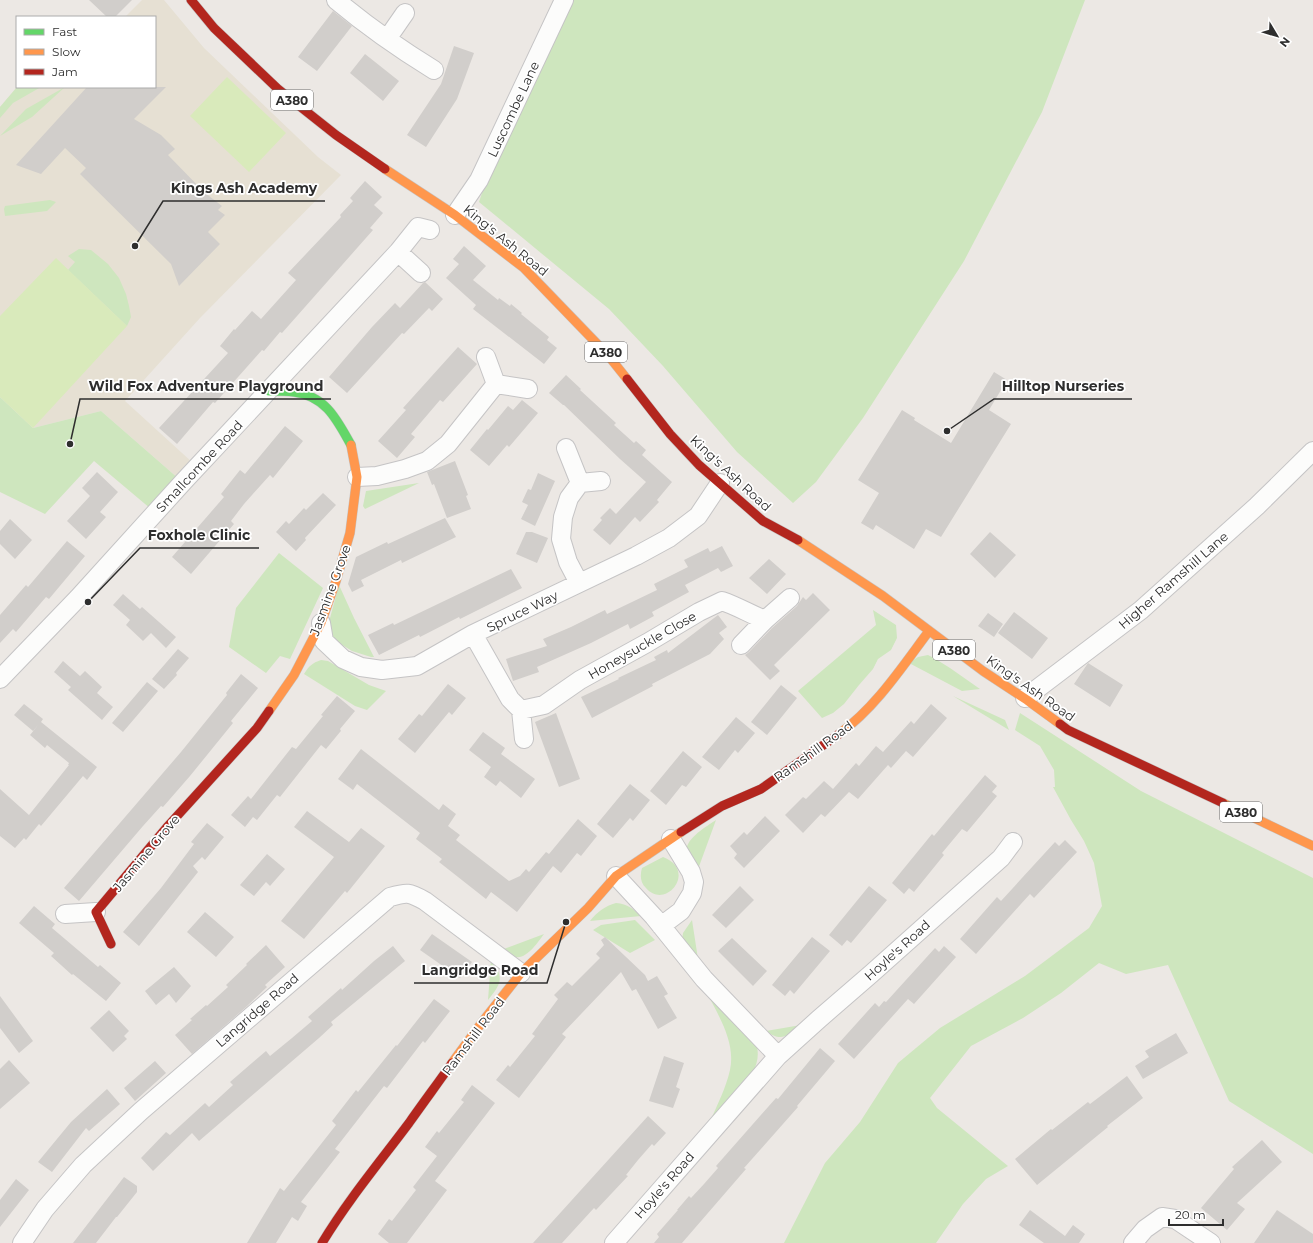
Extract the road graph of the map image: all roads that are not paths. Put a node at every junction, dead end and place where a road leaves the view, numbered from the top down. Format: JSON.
{"nodes":[{"id":1,"x":191,"y":0,"type":"edge"},
{"id":2,"x":336,"y":0,"type":"edge"},
{"id":3,"x":564,"y":0,"type":"edge"},
{"id":4,"x":405,"y":13,"type":"dead end"},
{"id":5,"x":387,"y":39,"type":"junction"},
{"id":6,"x":434,"y":70,"type":"dead end"},
{"id":7,"x":455,"y":215,"type":"junction"},
{"id":8,"x":430,"y":230,"type":"dead end"},
{"id":9,"x":398,"y":252,"type":"junction"},
{"id":10,"x":421,"y":273,"type":"dead end"},
{"id":11,"x":486,"y":357,"type":"dead end"},
{"id":12,"x":496,"y":384,"type":"junction"},
{"id":13,"x":528,"y":389,"type":"dead end"},
{"id":14,"x":269,"y":391,"type":"junction"},
{"id":15,"x":566,"y":448,"type":"dead end"},
{"id":16,"x":1313,"y":452,"type":"edge"},
{"id":17,"x":357,"y":477,"type":"junction"},
{"id":18,"x":601,"y":481,"type":"dead end"},
{"id":19,"x":580,"y":482,"type":"junction"},
{"id":20,"x":720,"y":484,"type":"junction"},
{"id":21,"x":580,"y":583,"type":"junction"},
{"id":22,"x":790,"y":598,"type":"dead end"},
{"id":23,"x":765,"y":620,"type":"junction"},
{"id":24,"x":321,"y":623,"type":"junction"},
{"id":25,"x":929,"y":631,"type":"junction"},
{"id":26,"x":473,"y":634,"type":"junction"},
{"id":27,"x":741,"y":645,"type":"dead end"},
{"id":28,"x":0,"y":679,"type":"edge"},
{"id":29,"x":1025,"y":698,"type":"junction"},
{"id":30,"x":521,"y":710,"type":"junction"},
{"id":31,"x":524,"y":739,"type":"dead end"},
{"id":32,"x":671,"y":839,"type":"junction"},
{"id":33,"x":1013,"y":842,"type":"dead end"},
{"id":34,"x":1313,"y":846,"type":"edge"},
{"id":35,"x":616,"y":876,"type":"junction"},
{"id":36,"x":96,"y":912,"type":"junction"},
{"id":37,"x":66,"y":914,"type":"dead end"},
{"id":38,"x":661,"y":926,"type":"junction"},
{"id":39,"x":110,"y":944,"type":"dead end"},
{"id":40,"x":521,"y":973,"type":"junction"},
{"id":41,"x":778,"y":1056,"type":"junction"},
{"id":42,"x":22,"y":1243,"type":"edge"},
{"id":43,"x":322,"y":1243,"type":"edge"},
{"id":44,"x":614,"y":1243,"type":"edge"},
{"id":45,"x":1133,"y":1243,"type":"edge"},
{"id":46,"x":1211,"y":1243,"type":"edge"}],
"edges":[{"from":1,"to":7,"type":"main road","name":"King's Ash Road","number":"A380"},
{"from":2,"to":5,"type":"street"},
{"from":3,"to":7,"type":"street","name":"Luscombe Lane"},
{"from":4,"to":5,"type":"street"},
{"from":5,"to":6,"type":"street"},
{"from":7,"to":20,"type":"main road","name":"King's Ash Road","number":"A380"},
{"from":8,"to":9,"type":"street","name":"Smallcombe Road"},
{"from":9,"to":10,"type":"street"},
{"from":9,"to":14,"type":"street","name":"Smallcombe Road"},
{"from":11,"to":12,"type":"street"},
{"from":12,"to":13,"type":"street"},
{"from":12,"to":17,"type":"street"},
{"from":14,"to":17,"type":"main road","name":"Jasmine Grove"},
{"from":14,"to":28,"type":"street","name":"Smallcombe Road"},
{"from":15,"to":19,"type":"street"},
{"from":16,"to":29,"type":"street","name":"Higher Ramshill Lane"},
{"from":17,"to":24,"type":"main road","name":"Jasmine Grove"},
{"from":18,"to":19,"type":"street"},
{"from":19,"to":21,"type":"street"},
{"from":20,"to":21,"type":"street","name":"Spruce Way"},
{"from":20,"to":25,"type":"main road","name":"King's Ash Road","number":"A380"},
{"from":21,"to":26,"type":"street","name":"Spruce Way"},
{"from":22,"to":23,"type":"street"},
{"from":23,"to":27,"type":"street"},
{"from":23,"to":30,"type":"street","name":"Honeysuckle Close"},
{"from":24,"to":26,"type":"street","name":"Spruce Way"},
{"from":24,"to":36,"type":"main road","name":"Jasmine Grove"},
{"from":25,"to":29,"type":"main road","name":"King's Ash Road","number":"A380"},
{"from":25,"to":32,"type":"main road","name":"Ramshill Road"},
{"from":26,"to":30,"type":"street"},
{"from":29,"to":34,"type":"main road","name":"King's Ash Road","number":"A380"},
{"from":30,"to":31,"type":"street"},
{"from":32,"to":35,"type":"main road","name":"Ramshill Road"},
{"from":32,"to":38,"type":"street"},
{"from":33,"to":41,"type":"street","name":"Hoyle's Road"},
{"from":35,"to":38,"type":"street"},
{"from":35,"to":40,"type":"main road","name":"Ramshill Road"},
{"from":36,"to":37,"type":"street"},
{"from":36,"to":39,"type":"main road"},
{"from":38,"to":41,"type":"street"},
{"from":40,"to":42,"type":"street","name":"Langridge Road"},
{"from":40,"to":43,"type":"main road","name":"Ramshill Road"},
{"from":41,"to":44,"type":"street","name":"Hoyle's Road"},
{"from":45,"to":46,"type":"street"}]}
